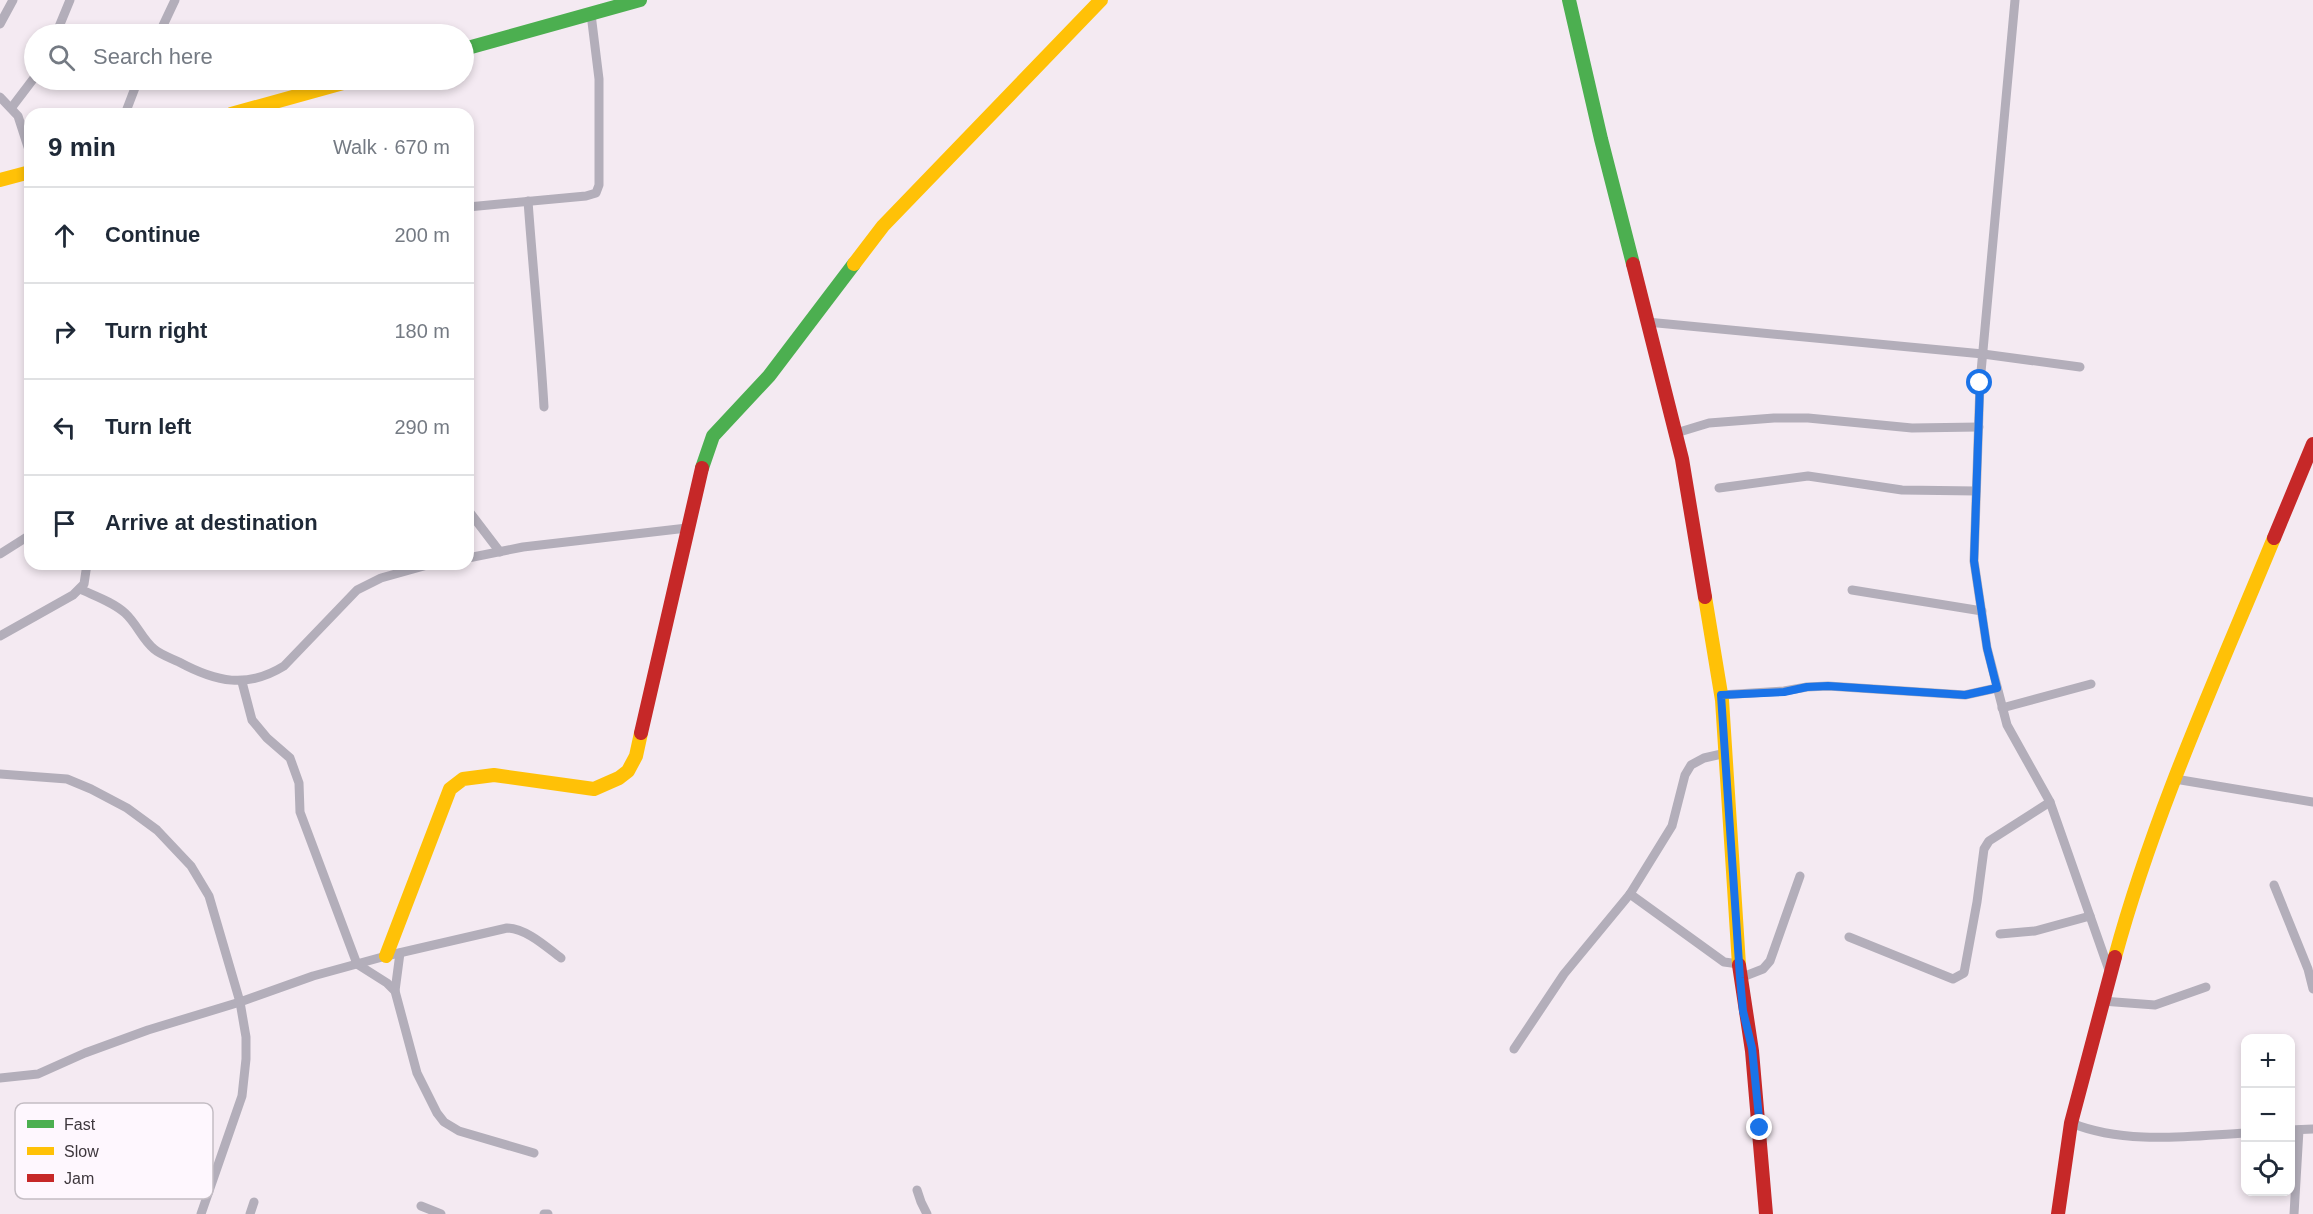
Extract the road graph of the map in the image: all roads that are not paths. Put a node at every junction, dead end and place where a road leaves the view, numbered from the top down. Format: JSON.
{"nodes":[{"id":1,"x":13,"y":0,"type":"edge"},
{"id":2,"x":70,"y":0,"type":"edge"},
{"id":3,"x":175,"y":0,"type":"edge"},
{"id":4,"x":640,"y":0,"type":"edge"},
{"id":5,"x":1101,"y":0,"type":"edge"},
{"id":6,"x":1569,"y":0,"type":"edge"},
{"id":7,"x":2015,"y":0,"type":"edge"},
{"id":8,"x":591,"y":14,"type":"junction"},
{"id":9,"x":0,"y":24,"type":"edge"},
{"id":10,"x":60,"y":24,"type":"edge"},
{"id":11,"x":164,"y":24,"type":"edge"},
{"id":12,"x":474,"y":46,"type":"edge"},
{"id":13,"x":25,"y":90,"type":"edge"},
{"id":14,"x":134,"y":90,"type":"edge"},
{"id":15,"x":318,"y":90,"type":"edge"},
{"id":16,"x":0,"y":97,"type":"edge"},
{"id":17,"x":12,"y":107,"type":"junction"},
{"id":18,"x":127,"y":108,"type":"edge"},
{"id":19,"x":253,"y":108,"type":"edge"},
{"id":20,"x":24,"y":134,"type":"edge"},
{"id":21,"x":24,"y":174,"type":"edge"},
{"id":22,"x":0,"y":180,"type":"edge"},
{"id":23,"x":528,"y":201,"type":"junction"},
{"id":24,"x":474,"y":206,"type":"edge"},
{"id":25,"x":1647,"y":322,"type":"junction"},
{"id":26,"x":1983,"y":354,"type":"junction"},
{"id":27,"x":2080,"y":367,"type":"dead end"},
{"id":28,"x":544,"y":407,"type":"dead end"},
{"id":29,"x":1978,"y":427,"type":"junction"},
{"id":30,"x":1676,"y":433,"type":"junction"},
{"id":31,"x":2313,"y":444,"type":"edge"},
{"id":32,"x":1719,"y":488,"type":"dead end"},
{"id":33,"x":1977,"y":490,"type":"junction"},
{"id":34,"x":474,"y":518,"type":"edge"},
{"id":35,"x":687,"y":528,"type":"junction"},
{"id":36,"x":24,"y":538,"type":"edge"},
{"id":37,"x":500,"y":552,"type":"junction"},
{"id":38,"x":0,"y":554,"type":"edge"},
{"id":39,"x":474,"y":557,"type":"edge"},
{"id":40,"x":86,"y":570,"type":"edge"},
{"id":41,"x":410,"y":570,"type":"edge"},
{"id":42,"x":80,"y":588,"type":"junction"},
{"id":43,"x":1852,"y":590,"type":"dead end"},
{"id":44,"x":1982,"y":611,"type":"junction"},
{"id":45,"x":0,"y":636,"type":"edge"},
{"id":46,"x":242,"y":682,"type":"junction"},
{"id":47,"x":2091,"y":684,"type":"dead end"},
{"id":48,"x":1997,"y":688,"type":"junction"},
{"id":49,"x":1721,"y":695,"type":"junction"},
{"id":50,"x":2002,"y":708,"type":"junction"},
{"id":51,"x":1726,"y":753,"type":"junction"},
{"id":52,"x":0,"y":774,"type":"edge"},
{"id":53,"x":2175,"y":779,"type":"junction"},
{"id":54,"x":2050,"y":802,"type":"junction"},
{"id":55,"x":2313,"y":802,"type":"edge"},
{"id":56,"x":1800,"y":876,"type":"dead end"},
{"id":57,"x":2274,"y":885,"type":"dead end"},
{"id":58,"x":1630,"y":894,"type":"junction"},
{"id":59,"x":2090,"y":916,"type":"junction"},
{"id":60,"x":2000,"y":934,"type":"dead end"},
{"id":61,"x":1849,"y":937,"type":"dead end"},
{"id":62,"x":400,"y":953,"type":"junction"},
{"id":63,"x":386,"y":956,"type":"junction"},
{"id":64,"x":561,"y":958,"type":"dead end"},
{"id":65,"x":357,"y":964,"type":"junction"},
{"id":66,"x":1739,"y":971,"type":"junction"},
{"id":67,"x":2110,"y":973,"type":"junction"},
{"id":68,"x":2206,"y":987,"type":"dead end"},
{"id":69,"x":2313,"y":989,"type":"edge"},
{"id":70,"x":395,"y":991,"type":"junction"},
{"id":71,"x":2102,"y":1001,"type":"junction"},
{"id":72,"x":240,"y":1002,"type":"junction"},
{"id":73,"x":1514,"y":1049,"type":"dead end"},
{"id":74,"x":0,"y":1078,"type":"edge"},
{"id":75,"x":2072,"y":1123,"type":"junction"},
{"id":76,"x":2313,"y":1129,"type":"edge"},
{"id":77,"x":2295,"y":1130,"type":"edge"},
{"id":78,"x":2241,"y":1133,"type":"edge"},
{"id":79,"x":2295,"y":1142,"type":"edge"},
{"id":80,"x":534,"y":1153,"type":"dead end"},
{"id":81,"x":213,"y":1180,"type":"edge"},
{"id":82,"x":917,"y":1190,"type":"dead end"},
{"id":83,"x":206,"y":1199,"type":"edge"},
{"id":84,"x":254,"y":1202,"type":"dead end"},
{"id":85,"x":421,"y":1206,"type":"dead end"},
{"id":86,"x":201,"y":1214,"type":"edge"},
{"id":87,"x":250,"y":1214,"type":"edge"},
{"id":88,"x":441,"y":1214,"type":"edge"},
{"id":89,"x":927,"y":1214,"type":"edge"},
{"id":90,"x":1766,"y":1214,"type":"edge"},
{"id":91,"x":2058,"y":1214,"type":"edge"},
{"id":92,"x":2294,"y":1214,"type":"edge"}],
"edges":[{"from":1,"to":9,"type":"street"},
{"from":2,"to":10,"type":"street"},
{"from":3,"to":11,"type":"street"},
{"from":4,"to":8,"type":"street"},
{"from":5,"to":35,"type":"street"},
{"from":6,"to":25,"type":"street"},
{"from":7,"to":26,"type":"street"},
{"from":8,"to":12,"type":"street"},
{"from":8,"to":23,"type":"street"},
{"from":13,"to":17,"type":"street"},
{"from":14,"to":18,"type":"street"},
{"from":15,"to":19,"type":"street"},
{"from":16,"to":17,"type":"street"},
{"from":17,"to":20,"type":"street"},
{"from":21,"to":22,"type":"street"},
{"from":23,"to":24,"type":"street"},
{"from":23,"to":28,"type":"street"},
{"from":25,"to":26,"type":"street"},
{"from":25,"to":30,"type":"street"},
{"from":26,"to":27,"type":"street"},
{"from":26,"to":29,"type":"street"},
{"from":29,"to":30,"type":"street"},
{"from":29,"to":33,"type":"street"},
{"from":30,"to":49,"type":"street"},
{"from":31,"to":53,"type":"street"},
{"from":32,"to":33,"type":"street"},
{"from":33,"to":44,"type":"street"},
{"from":34,"to":37,"type":"street"},
{"from":35,"to":37,"type":"street"},
{"from":35,"to":63,"type":"street"},
{"from":36,"to":38,"type":"street"},
{"from":37,"to":39,"type":"street"},
{"from":40,"to":42,"type":"street"},
{"from":41,"to":46,"type":"street"},
{"from":42,"to":45,"type":"street"},
{"from":42,"to":46,"type":"street"},
{"from":43,"to":44,"type":"street"},
{"from":44,"to":48,"type":"street"},
{"from":46,"to":65,"type":"street"},
{"from":47,"to":50,"type":"street"},
{"from":48,"to":49,"type":"street"},
{"from":48,"to":50,"type":"street"},
{"from":49,"to":51,"type":"street"},
{"from":50,"to":54,"type":"street"},
{"from":51,"to":58,"type":"street"},
{"from":51,"to":66,"type":"street"},
{"from":52,"to":72,"type":"street"},
{"from":53,"to":55,"type":"street"},
{"from":53,"to":67,"type":"street"},
{"from":54,"to":59,"type":"street"},
{"from":54,"to":61,"type":"street"},
{"from":56,"to":66,"type":"street"},
{"from":57,"to":69,"type":"street"},
{"from":58,"to":66,"type":"street"},
{"from":58,"to":73,"type":"street"},
{"from":59,"to":60,"type":"street"},
{"from":59,"to":67,"type":"street"},
{"from":62,"to":63,"type":"street"},
{"from":62,"to":64,"type":"street"},
{"from":62,"to":70,"type":"street"},
{"from":63,"to":65,"type":"street"},
{"from":65,"to":70,"type":"street"},
{"from":65,"to":72,"type":"street"},
{"from":66,"to":90,"type":"street"},
{"from":67,"to":71,"type":"street"},
{"from":68,"to":71,"type":"street"},
{"from":70,"to":80,"type":"street"},
{"from":71,"to":75,"type":"street"},
{"from":72,"to":74,"type":"street"},
{"from":72,"to":81,"type":"street"},
{"from":75,"to":78,"type":"street"},
{"from":75,"to":91,"type":"street"},
{"from":76,"to":77,"type":"street"},
{"from":79,"to":92,"type":"street"},
{"from":82,"to":89,"type":"street"},
{"from":83,"to":86,"type":"street"},
{"from":84,"to":87,"type":"street"},
{"from":85,"to":88,"type":"street"}]}
